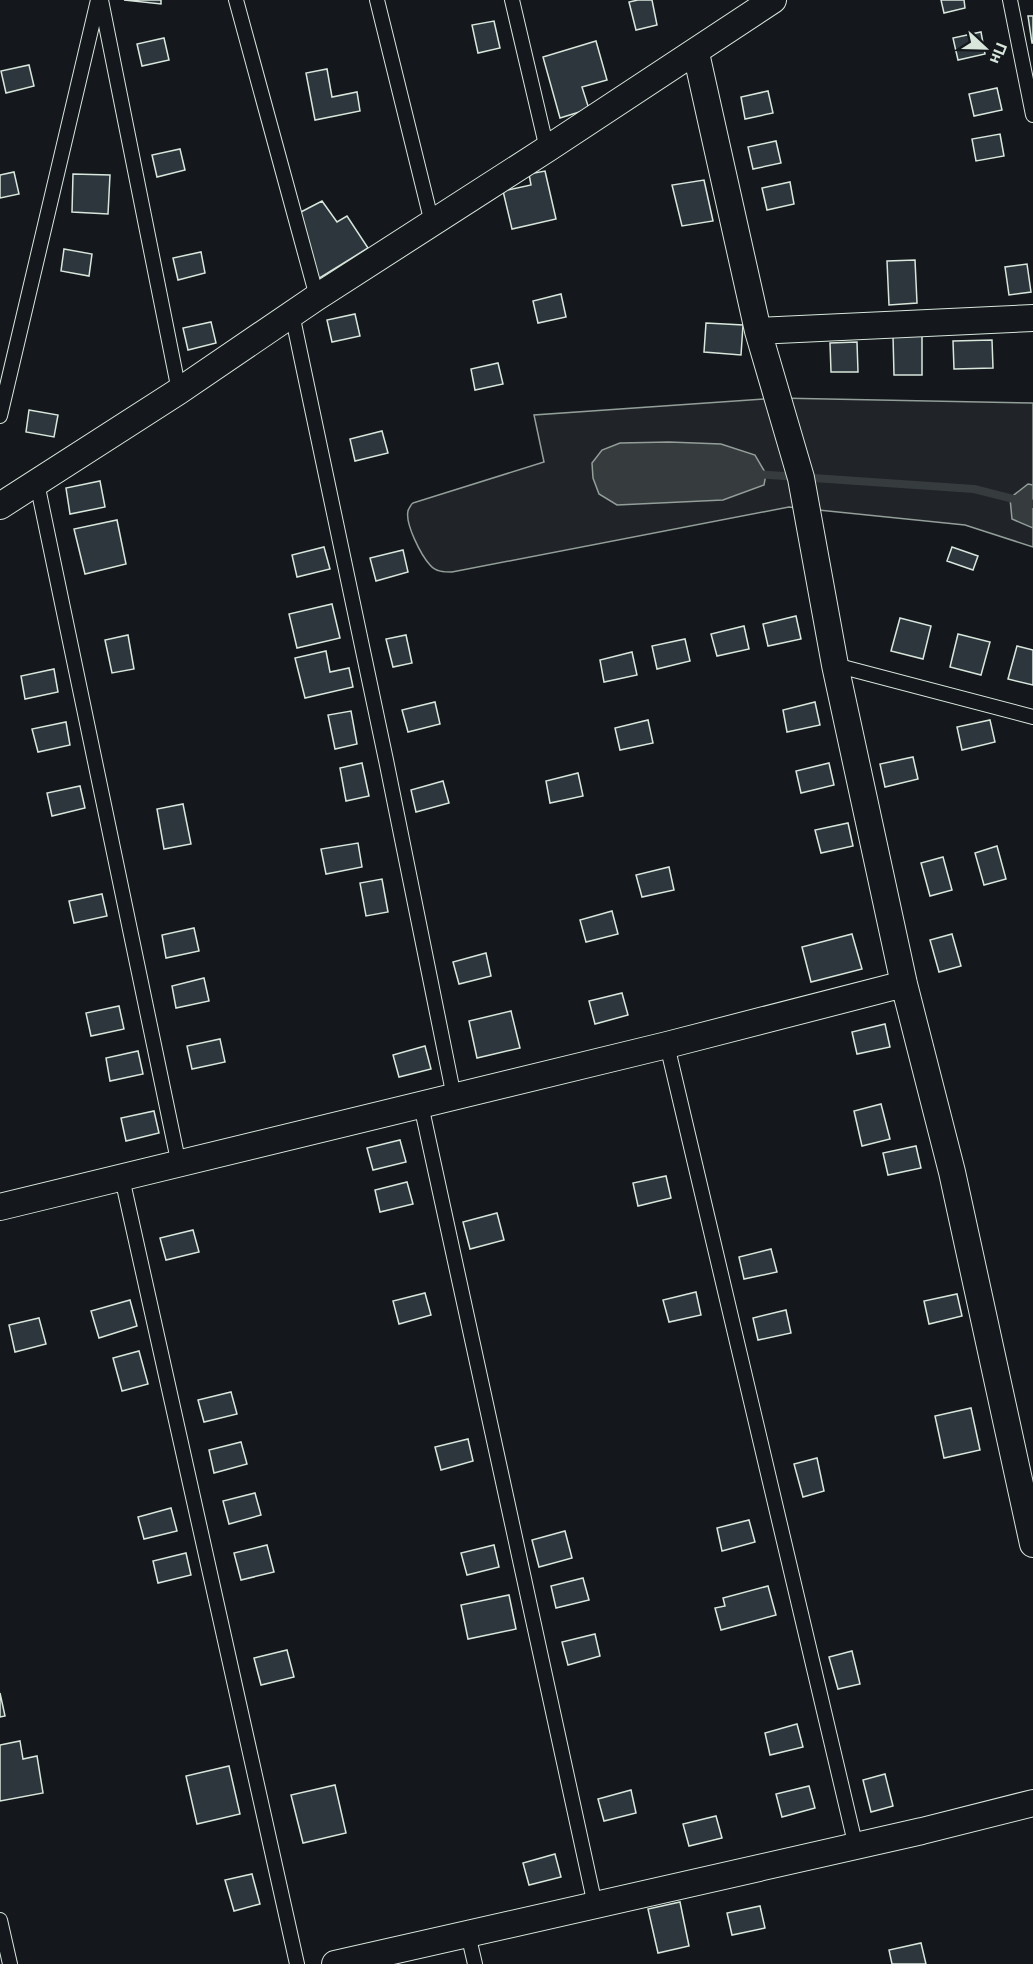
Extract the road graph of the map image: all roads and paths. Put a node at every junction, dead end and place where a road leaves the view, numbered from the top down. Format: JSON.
{"nodes":[{"id":1,"x":99,"y":0,"type":"edge"},
{"id":2,"x":236,"y":0,"type":"edge"},
{"id":3,"x":377,"y":0,"type":"edge"},
{"id":4,"x":512,"y":0,"type":"edge"},
{"id":5,"x":1011,"y":0,"type":"edge"},
{"id":6,"x":760,"y":4,"type":"edge"},
{"id":7,"x":696,"y":53,"type":"junction"},
{"id":8,"x":1033,"y":115,"type":"edge"},
{"id":9,"x":548,"y":149,"type":"junction"},
{"id":10,"x":432,"y":223,"type":"junction"},
{"id":11,"x":317,"y":297,"type":"junction"},
{"id":12,"x":292,"y":314,"type":"junction"},
{"id":13,"x":1033,"y":318,"type":"edge"},
{"id":14,"x":758,"y":331,"type":"junction"},
{"id":15,"x":179,"y":391,"type":"junction"},
{"id":16,"x":0,"y":417,"type":"edge"},
{"id":17,"x":37,"y":483,"type":"junction"},
{"id":18,"x":0,"y":506,"type":"edge"},
{"id":19,"x":835,"y":665,"type":"junction"},
{"id":20,"x":1033,"y":717,"type":"edge"},
{"id":21,"x":904,"y":984,"type":"junction"},
{"id":22,"x":667,"y":1045,"type":"junction"},
{"id":23,"x":454,"y":1097,"type":"junction"},
{"id":24,"x":421,"y":1105,"type":"junction"},
{"id":25,"x":179,"y":1165,"type":"junction"},
{"id":26,"x":122,"y":1178,"type":"junction"},
{"id":27,"x":0,"y":1207,"type":"edge"},
{"id":28,"x":1033,"y":1544,"type":"edge"},
{"id":29,"x":1033,"y":1803,"type":"edge"},
{"id":30,"x":856,"y":1846,"type":"junction"},
{"id":31,"x":595,"y":1905,"type":"junction"},
{"id":32,"x":0,"y":1920,"type":"edge"},
{"id":33,"x":468,"y":1934,"type":"junction"},
{"id":34,"x":10,"y":1964,"type":"edge"},
{"id":35,"x":297,"y":1964,"type":"edge"},
{"id":36,"x":335,"y":1964,"type":"edge"},
{"id":37,"x":475,"y":1964,"type":"edge"}],
"edges":[{"from":1,"to":15,"type":"lane"},
{"from":1,"to":16,"type":"lane"},
{"from":2,"to":11,"type":"lane"},
{"from":3,"to":10,"type":"lane"},
{"from":4,"to":9,"type":"lane"},
{"from":5,"to":8,"type":"lane"},
{"from":6,"to":7,"type":"street"},
{"from":7,"to":9,"type":"street"},
{"from":7,"to":14,"type":"street"},
{"from":9,"to":10,"type":"street"},
{"from":10,"to":11,"type":"street"},
{"from":11,"to":12,"type":"street"},
{"from":12,"to":15,"type":"street"},
{"from":12,"to":23,"type":"lane"},
{"from":13,"to":14,"type":"street"},
{"from":14,"to":19,"type":"street"},
{"from":15,"to":17,"type":"street"},
{"from":17,"to":18,"type":"street"},
{"from":17,"to":25,"type":"lane"},
{"from":19,"to":20,"type":"lane"},
{"from":19,"to":21,"type":"street"},
{"from":21,"to":22,"type":"street"},
{"from":21,"to":28,"type":"street"},
{"from":22,"to":23,"type":"street"},
{"from":22,"to":30,"type":"lane"},
{"from":23,"to":24,"type":"street"},
{"from":24,"to":25,"type":"street"},
{"from":24,"to":31,"type":"lane"},
{"from":25,"to":26,"type":"street"},
{"from":26,"to":27,"type":"street"},
{"from":26,"to":35,"type":"lane"},
{"from":29,"to":30,"type":"street"},
{"from":30,"to":31,"type":"street"},
{"from":31,"to":33,"type":"street"},
{"from":32,"to":34,"type":"lane"},
{"from":33,"to":36,"type":"street"},
{"from":33,"to":37,"type":"lane"}]}
